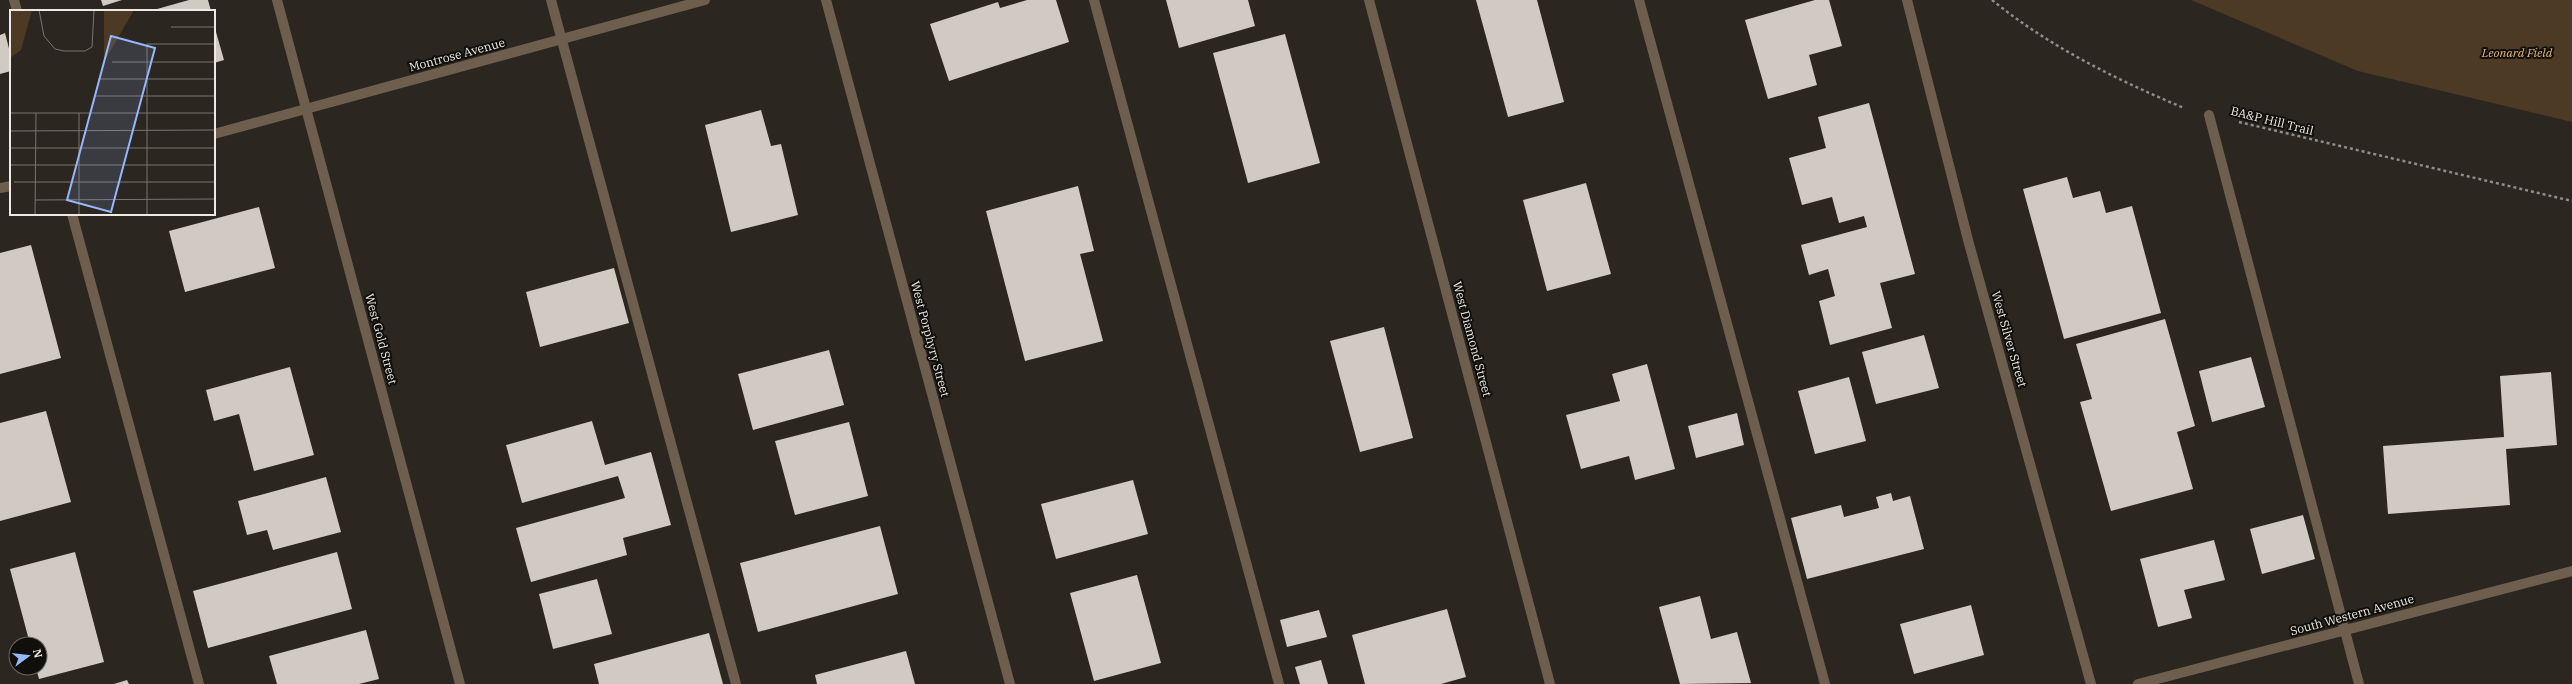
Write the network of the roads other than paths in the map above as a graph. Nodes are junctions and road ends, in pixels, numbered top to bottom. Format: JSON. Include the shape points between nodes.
{"nodes":[{"id":1,"x":14,"y":0,"type":"edge"},
{"id":2,"x":277,"y":0,"type":"edge"},
{"id":3,"x":550,"y":0,"type":"edge"},
{"id":4,"x":706,"y":0,"type":"edge"},
{"id":5,"x":826,"y":0,"type":"edge"},
{"id":6,"x":1094,"y":0,"type":"edge"},
{"id":7,"x":1369,"y":0,"type":"edge"},
{"id":8,"x":1639,"y":0,"type":"edge"},
{"id":9,"x":1907,"y":0,"type":"edge"},
{"id":10,"x":17,"y":10,"type":"edge"},
{"id":11,"x":561,"y":40,"type":"junction"},
{"id":12,"x":306,"y":110,"type":"junction"},
{"id":13,"x":2209,"y":115,"type":"road end"},
{"id":14,"x":215,"y":134,"type":"edge"},
{"id":15,"x":10,"y":186,"type":"edge"},
{"id":16,"x":0,"y":188,"type":"edge"},
{"id":17,"x":72,"y":215,"type":"edge"},
{"id":18,"x":2572,"y":571,"type":"edge"},
{"id":19,"x":2345,"y":630,"type":"junction"},
{"id":20,"x":199,"y":684,"type":"edge"},
{"id":21,"x":460,"y":684,"type":"edge"},
{"id":22,"x":736,"y":684,"type":"edge"},
{"id":23,"x":1010,"y":684,"type":"edge"},
{"id":24,"x":1279,"y":684,"type":"edge"},
{"id":25,"x":1550,"y":684,"type":"edge"},
{"id":26,"x":1825,"y":684,"type":"edge"},
{"id":27,"x":2092,"y":684,"type":"edge"},
{"id":28,"x":2138,"y":684,"type":"edge"},
{"id":29,"x":2359,"y":684,"type":"edge"}],
"edges":[{"from":1,"to":10,"type":"street"},
{"from":2,"to":12,"type":"street","name":"West Gold Street"},
{"from":3,"to":11,"type":"street"},
{"from":4,"to":11,"type":"street","name":"Montrose Avenue"},
{"from":5,"to":23,"type":"street","name":"West Porphyry Street"},
{"from":6,"to":24,"type":"street"},
{"from":7,"to":25,"type":"street","name":"West Diamond Street"},
{"from":8,"to":26,"type":"street"},
{"from":9,"to":27,"type":"street","name":"West Silver Street","via":[[1968,240]]},
{"from":11,"to":12,"type":"street","name":"Montrose Avenue"},
{"from":11,"to":22,"type":"street"},
{"from":12,"to":14,"type":"street","name":"Montrose Avenue"},
{"from":12,"to":21,"type":"street","name":"West Gold Street"},
{"from":13,"to":19,"type":"street"},
{"from":15,"to":16,"type":"street"},
{"from":17,"to":20,"type":"street"},
{"from":18,"to":19,"type":"street","name":"South Western Avenue"},
{"from":19,"to":28,"type":"street","name":"South Western Avenue"},
{"from":19,"to":29,"type":"street"}]}
